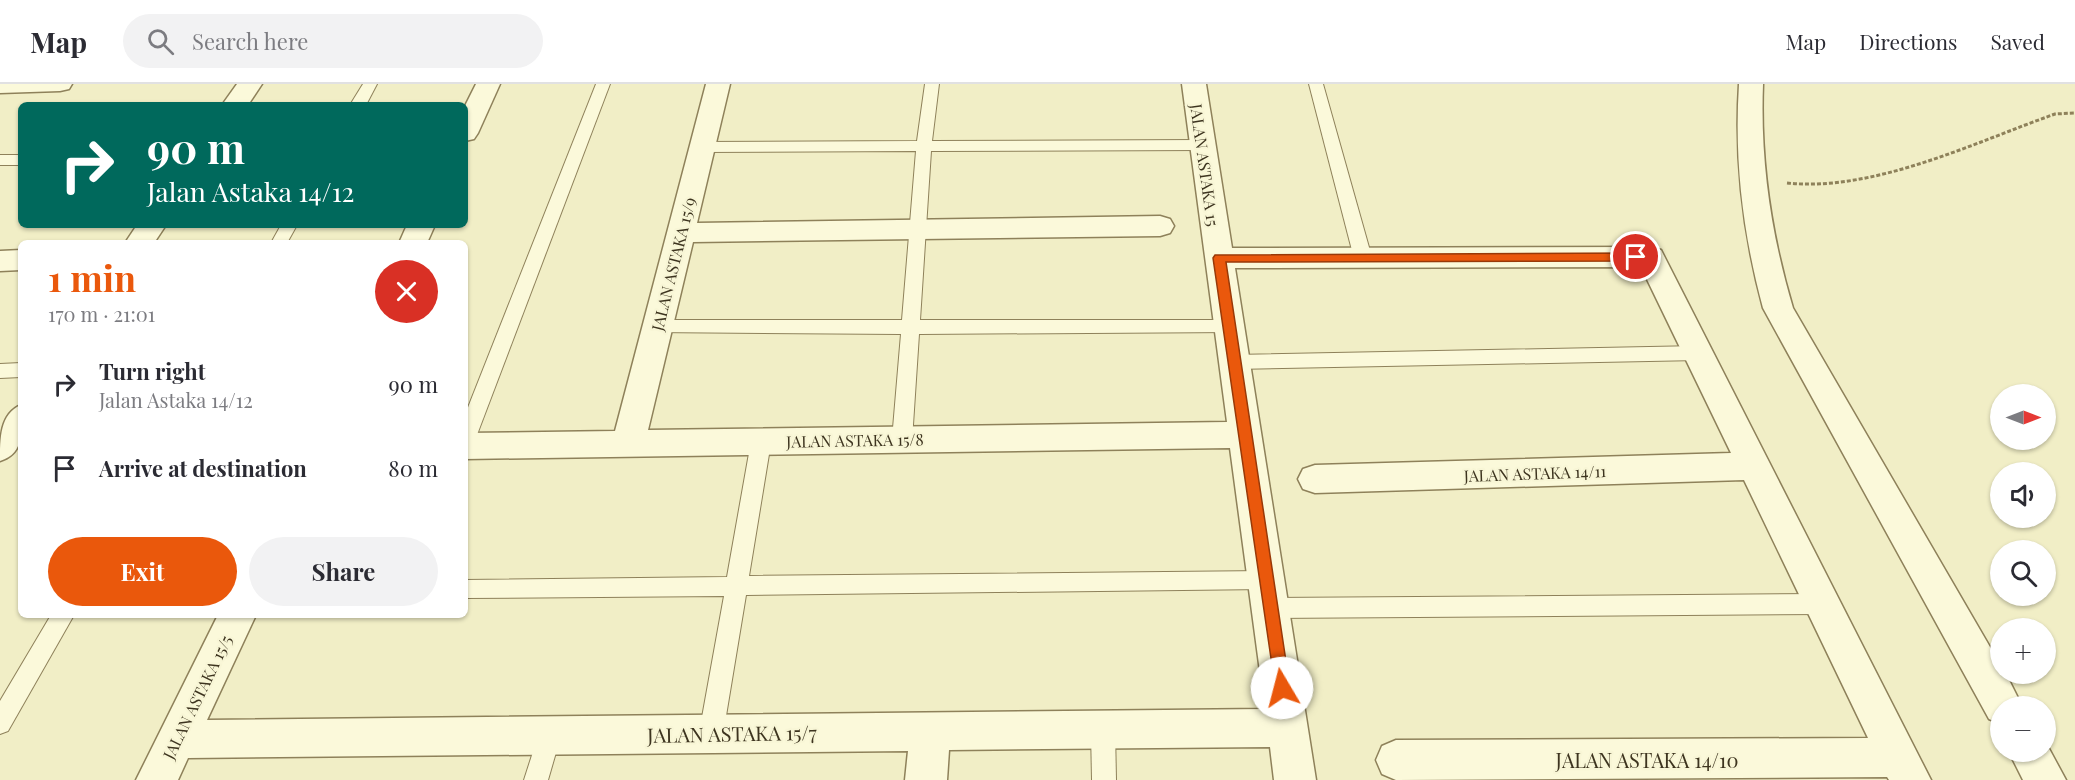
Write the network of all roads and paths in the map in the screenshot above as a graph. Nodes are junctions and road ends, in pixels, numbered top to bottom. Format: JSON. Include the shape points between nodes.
{"nodes":[{"id":1,"x":60,"y":84,"type":"edge"},
{"id":2,"x":250,"y":84,"type":"edge"},
{"id":3,"x":370,"y":84,"type":"edge"},
{"id":4,"x":488,"y":84,"type":"edge"},
{"id":5,"x":603,"y":84,"type":"edge"},
{"id":6,"x":718,"y":84,"type":"edge"},
{"id":7,"x":932,"y":84,"type":"edge"},
{"id":8,"x":1194,"y":84,"type":"edge"},
{"id":9,"x":1316,"y":84,"type":"edge"},
{"id":10,"x":1750,"y":84,"type":"edge"},
{"id":11,"x":0,"y":85,"type":"edge"},
{"id":12,"x":237,"y":102,"type":"edge"},
{"id":13,"x":360,"y":102,"type":"edge"},
{"id":14,"x":2075,"y":113,"type":"edge"},
{"id":15,"x":468,"y":127,"type":"edge"},
{"id":16,"x":1202,"y":145,"type":"junction"},
{"id":17,"x":924,"y":146,"type":"junction"},
{"id":18,"x":702,"y":147,"type":"junction"},
{"id":19,"x":0,"y":160,"type":"edge"},
{"id":20,"x":18,"y":160,"type":"edge"},
{"id":21,"x":1752,"y":179,"type":"junction"},
{"id":22,"x":1160,"y":226,"type":"dead end"},
{"id":23,"x":919,"y":230,"type":"junction"},
{"id":24,"x":680,"y":233,"type":"junction"},
{"id":25,"x":1219,"y":258,"type":"junction"},
{"id":26,"x":1363,"y":258,"type":"junction"},
{"id":27,"x":18,"y":260,"type":"edge"},
{"id":28,"x":0,"y":261,"type":"edge"},
{"id":29,"x":657,"y":327,"type":"junction"},
{"id":30,"x":911,"y":327,"type":"junction"},
{"id":31,"x":1229,"y":327,"type":"junction"},
{"id":32,"x":1699,"y":353,"type":"junction"},
{"id":33,"x":1234,"y":362,"type":"junction"},
{"id":34,"x":18,"y":370,"type":"edge"},
{"id":35,"x":0,"y":371,"type":"edge"},
{"id":36,"x":18,"y":423,"type":"edge"},
{"id":37,"x":468,"y":432,"type":"edge"},
{"id":38,"x":1245,"y":435,"type":"junction"},
{"id":39,"x":902,"y":440,"type":"junction"},
{"id":40,"x":761,"y":442,"type":"junction"},
{"id":41,"x":628,"y":443,"type":"junction"},
{"id":42,"x":468,"y":446,"type":"edge"},
{"id":43,"x":0,"y":450,"type":"edge"},
{"id":44,"x":18,"y":452,"type":"edge"},
{"id":45,"x":1755,"y":466,"type":"junction"},
{"id":46,"x":1315,"y":479,"type":"dead end"},
{"id":47,"x":736,"y":586,"type":"junction"},
{"id":48,"x":468,"y":589,"type":"edge"},
{"id":49,"x":1268,"y":594,"type":"junction"},
{"id":50,"x":1824,"y":604,"type":"junction"},
{"id":51,"x":61,"y":618,"type":"edge"},
{"id":52,"x":236,"y":618,"type":"edge"},
{"id":53,"x":1997,"y":696,"type":"edge"},
{"id":54,"x":0,"y":723,"type":"edge"},
{"id":55,"x":1287,"y":728,"type":"junction"},
{"id":56,"x":1102,"y":730,"type":"junction"},
{"id":57,"x":930,"y":731,"type":"junction"},
{"id":58,"x":711,"y":734,"type":"junction"},
{"id":59,"x":549,"y":735,"type":"junction"},
{"id":60,"x":177,"y":739,"type":"junction"},
{"id":61,"x":1396,"y":760,"type":"dead end"},
{"id":62,"x":2035,"y":762,"type":"edge"},
{"id":63,"x":1905,"y":768,"type":"edge"},
{"id":64,"x":157,"y":780,"type":"edge"},
{"id":65,"x":536,"y":780,"type":"edge"},
{"id":66,"x":926,"y":780,"type":"edge"},
{"id":67,"x":1104,"y":780,"type":"edge"},
{"id":68,"x":1295,"y":780,"type":"edge"},
{"id":69,"x":2045,"y":780,"type":"edge"}],
"edges":[{"from":1,"to":11,"type":"street"},
{"from":2,"to":12,"type":"street"},
{"from":3,"to":13,"type":"lane"},
{"from":4,"to":15,"type":"street"},
{"from":5,"to":37,"type":"lane"},
{"from":6,"to":18,"type":"street","name":"JALAN ASTAKA 15/9"},
{"from":7,"to":17,"type":"lane"},
{"from":8,"to":16,"type":"street","name":"JALAN ASTAKA 15"},
{"from":9,"to":26,"type":"lane"},
{"from":10,"to":21,"type":"street"},
{"from":14,"to":21,"type":"path","via":[[2055,114],[1878,177],[1807,185]]},
{"from":16,"to":17,"type":"lane"},
{"from":16,"to":25,"type":"street","name":"JALAN ASTAKA 15"},
{"from":17,"to":18,"type":"lane"},
{"from":17,"to":23,"type":"lane"},
{"from":18,"to":24,"type":"street","name":"JALAN ASTAKA 15/9"},
{"from":19,"to":20,"type":"lane"},
{"from":21,"to":53,"type":"street","via":[[1761,254],[1778,308]]},
{"from":22,"to":23,"type":"street"},
{"from":23,"to":24,"type":"street"},
{"from":23,"to":30,"type":"lane"},
{"from":24,"to":29,"type":"street","name":"JALAN ASTAKA 15/9"},
{"from":25,"to":26,"type":"street"},
{"from":25,"to":31,"type":"street","name":"JALAN ASTAKA 15"},
{"from":26,"to":32,"type":"street","via":[[1651,257]]},
{"from":27,"to":28,"type":"street"},
{"from":29,"to":30,"type":"lane"},
{"from":29,"to":41,"type":"street","name":"JALAN ASTAKA 15/9"},
{"from":30,"to":31,"type":"lane"},
{"from":30,"to":39,"type":"lane"},
{"from":31,"to":33,"type":"street","name":"JALAN ASTAKA 15"},
{"from":32,"to":33,"type":"lane"},
{"from":32,"to":45,"type":"street"},
{"from":33,"to":38,"type":"street","name":"JALAN ASTAKA 15"},
{"from":34,"to":35,"type":"lane"},
{"from":36,"to":43,"type":"street"},
{"from":38,"to":39,"type":"street","name":"JALAN ASTAKA 15/8"},
{"from":38,"to":49,"type":"street","name":"JALAN ASTAKA 15"},
{"from":39,"to":40,"type":"street","name":"JALAN ASTAKA 15/8"},
{"from":40,"to":41,"type":"street","name":"JALAN ASTAKA 15/8"},
{"from":40,"to":47,"type":"lane"},
{"from":41,"to":42,"type":"street","name":"JALAN ASTAKA 15/8"},
{"from":43,"to":44,"type":"street"},
{"from":45,"to":46,"type":"street","name":"JALAN ASTAKA 14/11"},
{"from":45,"to":50,"type":"street"},
{"from":47,"to":48,"type":"lane"},
{"from":47,"to":49,"type":"lane"},
{"from":47,"to":58,"type":"lane"},
{"from":49,"to":50,"type":"lane"},
{"from":49,"to":55,"type":"street","name":"JALAN ASTAKA 15"},
{"from":50,"to":63,"type":"street"},
{"from":51,"to":54,"type":"lane"},
{"from":52,"to":60,"type":"street","name":"JALAN ASTAKA 15/5"},
{"from":55,"to":56,"type":"street","name":"JALAN ASTAKA 15/7"},
{"from":55,"to":68,"type":"street","name":"JALAN ASTAKA 15"},
{"from":56,"to":57,"type":"street","name":"JALAN ASTAKA 15/7"},
{"from":56,"to":67,"type":"lane"},
{"from":57,"to":58,"type":"street","name":"JALAN ASTAKA 15/7"},
{"from":57,"to":66,"type":"street"},
{"from":58,"to":59,"type":"street","name":"JALAN ASTAKA 15/7"},
{"from":59,"to":60,"type":"street","name":"JALAN ASTAKA 15/7"},
{"from":59,"to":65,"type":"lane"},
{"from":60,"to":64,"type":"street","name":"JALAN ASTAKA 15/5"},
{"from":61,"to":63,"type":"street","name":"JALAN ASTAKA 14/10"},
{"from":62,"to":69,"type":"street"}]}
